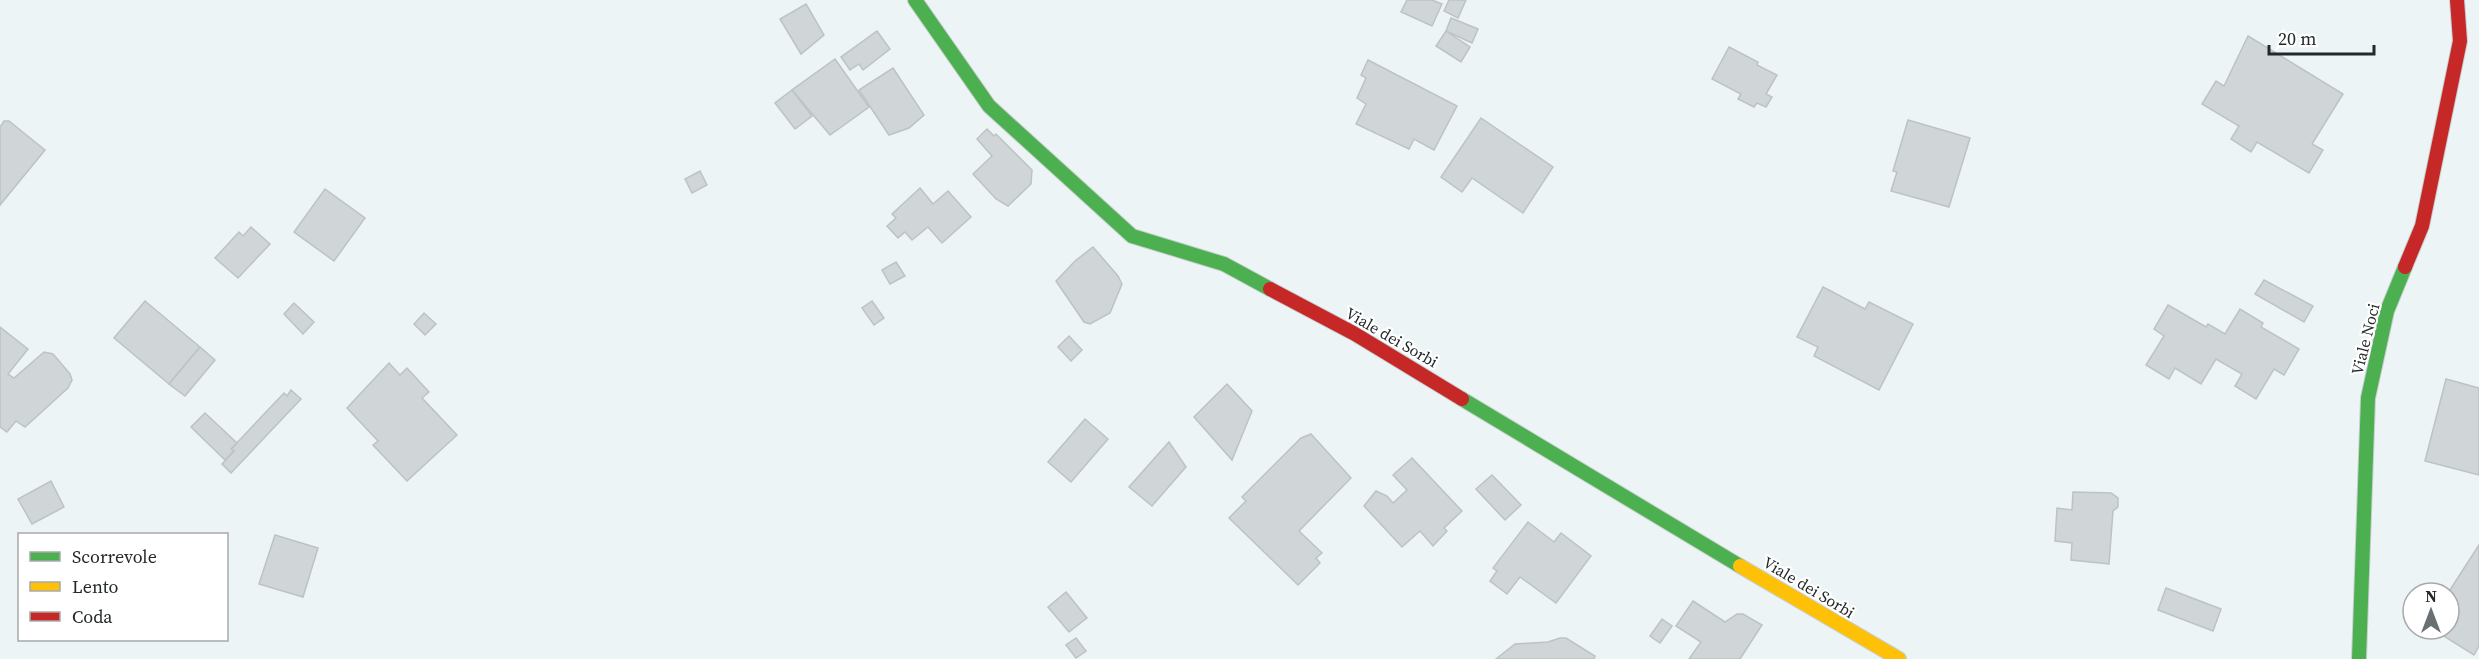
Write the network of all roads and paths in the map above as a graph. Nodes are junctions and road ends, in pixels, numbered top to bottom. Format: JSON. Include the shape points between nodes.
{"nodes":[{"id":1,"x":915,"y":0,"type":"edge"},
{"id":2,"x":2457,"y":0,"type":"edge"},
{"id":3,"x":1899,"y":659,"type":"edge"},
{"id":4,"x":2359,"y":659,"type":"edge"}],
"edges":[{"from":1,"to":3,"type":"street","name":"Viale dei Sorbi","via":[[989,106],[1132,236],[1224,264],[1355,333]]},
{"from":2,"to":4,"type":"street","name":"Viale Noci","via":[[2460,41],[2422,226],[2387,311],[2368,398]]}]}
